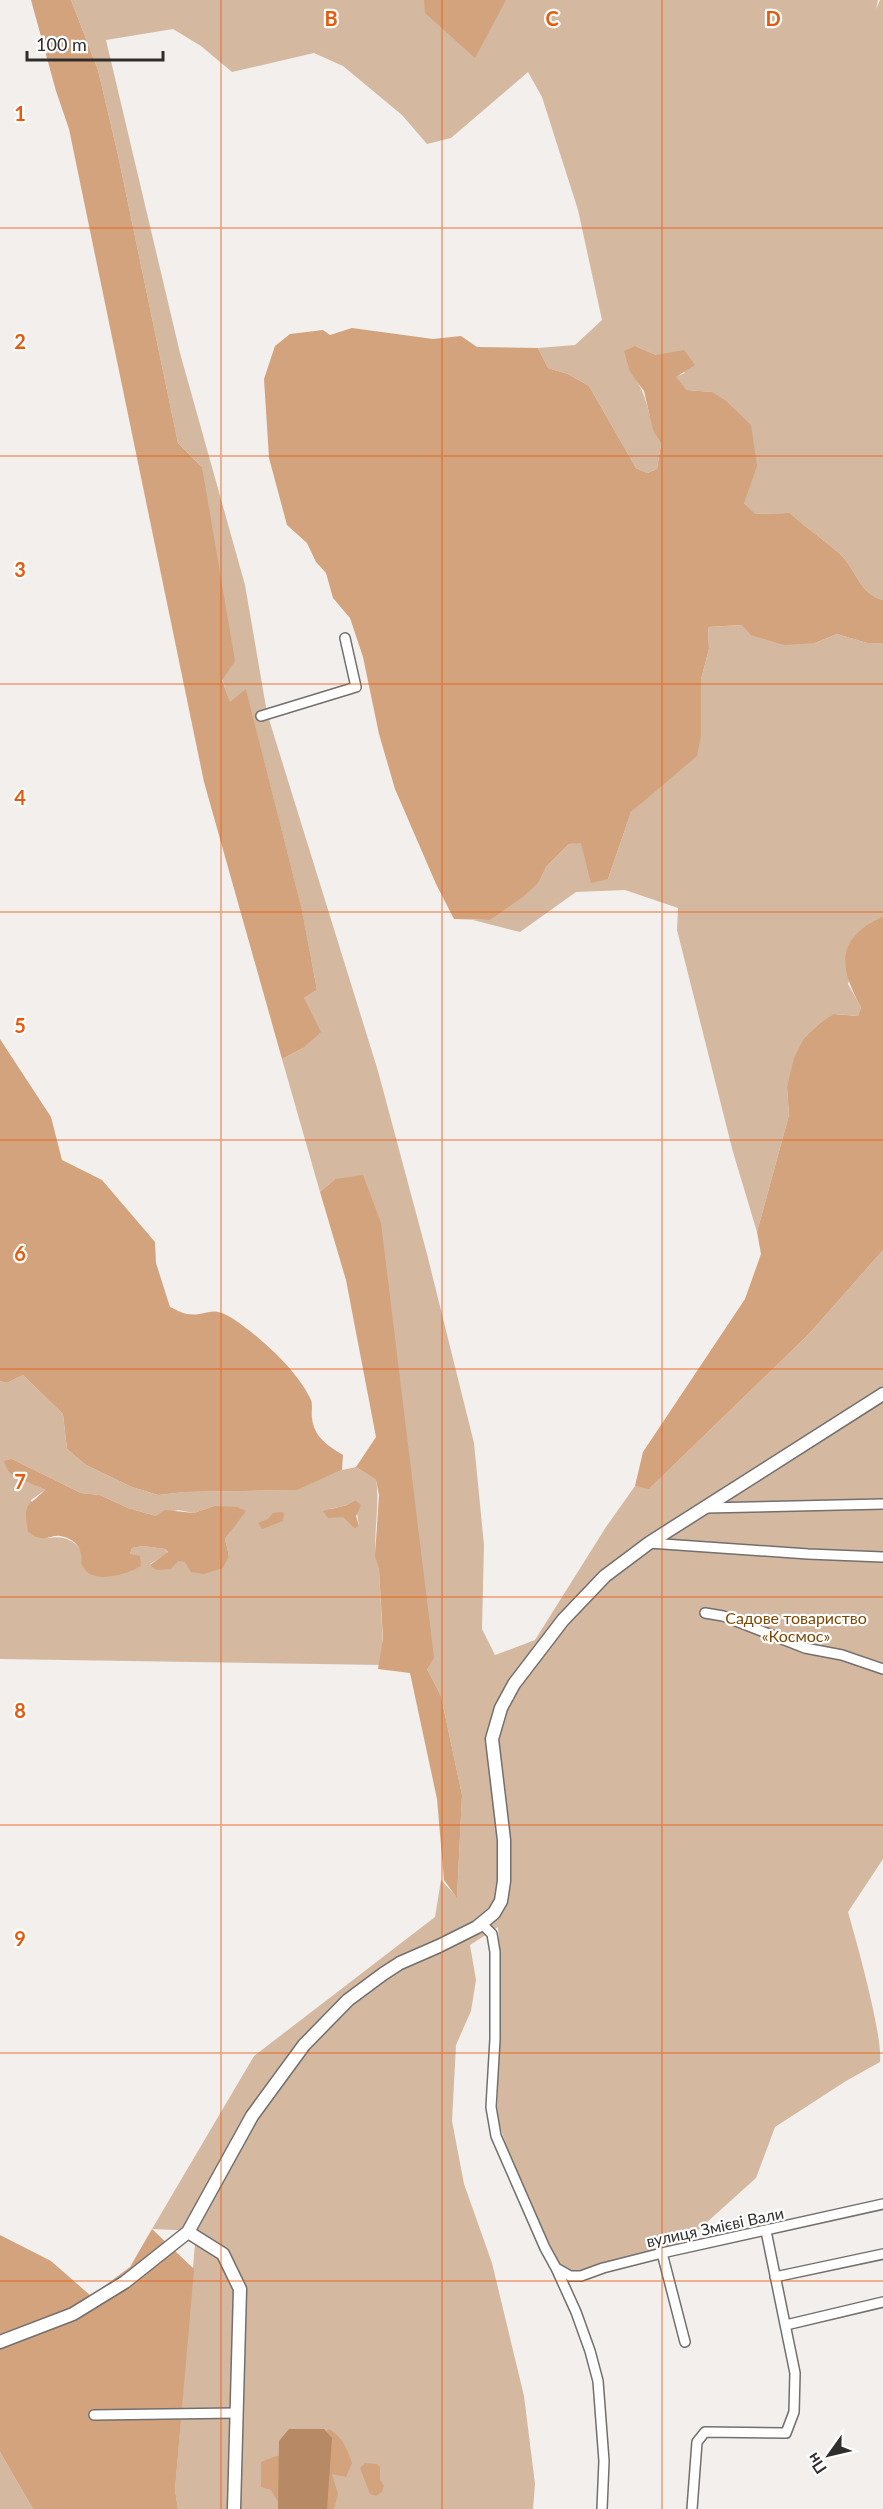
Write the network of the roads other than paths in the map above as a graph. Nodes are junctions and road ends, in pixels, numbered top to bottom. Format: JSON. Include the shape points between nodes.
{"nodes":[{"id":1,"x":345,"y":638,"type":"dead end"},
{"id":2,"x":261,"y":716,"type":"dead end"},
{"id":3,"x":883,"y":1394,"type":"edge"},
{"id":4,"x":883,"y":1504,"type":"edge"},
{"id":5,"x":703,"y":1508,"type":"junction"},
{"id":6,"x":649,"y":1543,"type":"junction"},
{"id":7,"x":883,"y":1557,"type":"edge"},
{"id":8,"x":705,"y":1612,"type":"dead end"},
{"id":9,"x":883,"y":1669,"type":"edge"},
{"id":10,"x":482,"y":1924,"type":"junction"},
{"id":11,"x":883,"y":2204,"type":"edge"},
{"id":12,"x":766,"y":2231,"type":"junction"},
{"id":13,"x":188,"y":2232,"type":"junction"},
{"id":14,"x":662,"y":2253,"type":"junction"},
{"id":15,"x":883,"y":2254,"type":"edge"},
{"id":16,"x":556,"y":2268,"type":"junction"},
{"id":17,"x":775,"y":2277,"type":"junction"},
{"id":18,"x":883,"y":2302,"type":"edge"},
{"id":19,"x":786,"y":2325,"type":"junction"},
{"id":20,"x":0,"y":2342,"type":"edge"},
{"id":21,"x":685,"y":2342,"type":"dead end"},
{"id":22,"x":236,"y":2413,"type":"junction"},
{"id":23,"x":94,"y":2415,"type":"dead end"},
{"id":24,"x":234,"y":2509,"type":"edge"},
{"id":25,"x":602,"y":2509,"type":"edge"},
{"id":26,"x":693,"y":2509,"type":"edge"}],
"edges":[{"from":1,"to":2,"type":"street","via":[[356,687]]},
{"from":3,"to":5,"type":"street"},
{"from":4,"to":5,"type":"street"},
{"from":5,"to":6,"type":"street"},
{"from":6,"to":7,"type":"street"},
{"from":6,"to":10,"type":"street","via":[[583,1597],[514,1684],[501,1708],[492,1739],[504,1839],[504,1881],[501,1901]]},
{"from":8,"to":9,"type":"street","via":[[805,1648]]},
{"from":10,"to":13,"type":"street","via":[[383,1974],[348,2000],[304,2045],[252,2116]]},
{"from":10,"to":16,"type":"street","via":[[492,1934],[495,1952],[491,2107],[496,2136]]},
{"from":11,"to":12,"type":"street","name":"вулиця Змієві Вали"},
{"from":12,"to":14,"type":"street","name":"вулиця Змієві Вали"},
{"from":12,"to":17,"type":"street"},
{"from":13,"to":20,"type":"street","via":[[126,2282],[73,2314]]},
{"from":13,"to":22,"type":"street","via":[[223,2254],[240,2289]]},
{"from":14,"to":16,"type":"street","name":"вулиця Змієві Вали","via":[[581,2276],[570,2276]]},
{"from":14,"to":21,"type":"street"},
{"from":15,"to":17,"type":"street"},
{"from":16,"to":25,"type":"street","via":[[576,2312],[598,2381],[604,2461]]},
{"from":17,"to":19,"type":"street"},
{"from":18,"to":19,"type":"street"},
{"from":19,"to":26,"type":"street","via":[[795,2373],[794,2412],[786,2433],[705,2432],[696,2442]]},
{"from":22,"to":23,"type":"street"},
{"from":22,"to":24,"type":"street"}]}
